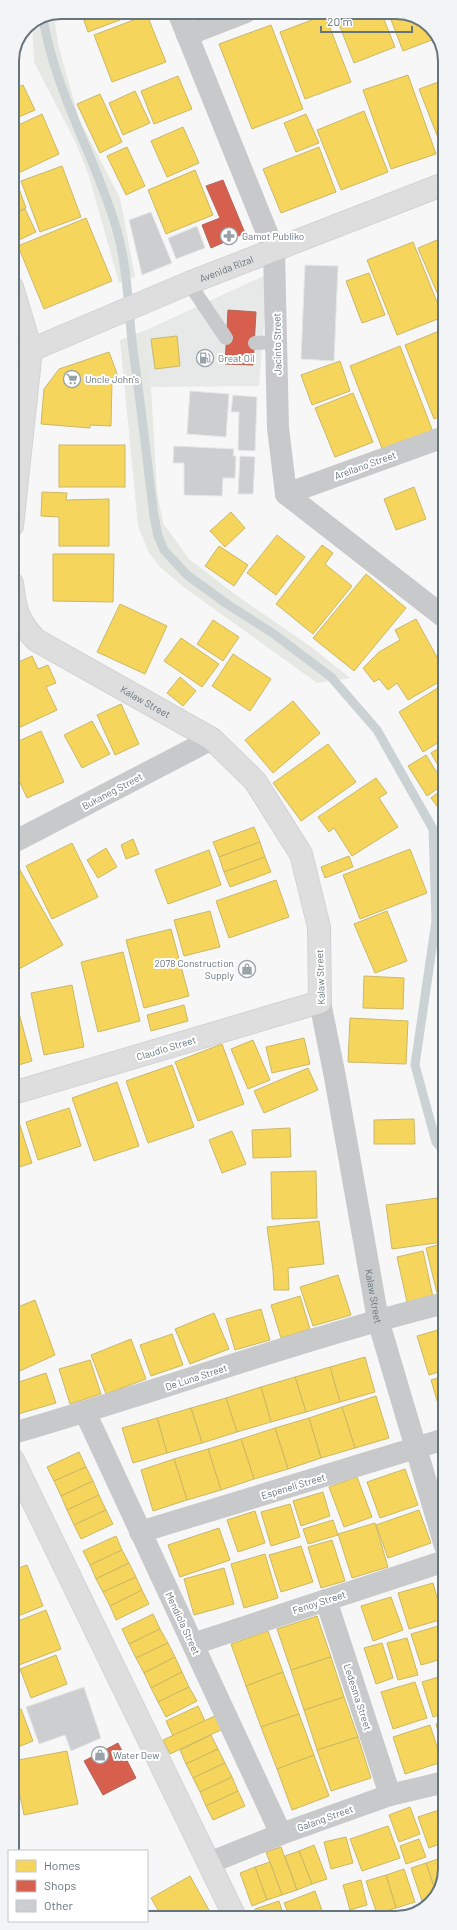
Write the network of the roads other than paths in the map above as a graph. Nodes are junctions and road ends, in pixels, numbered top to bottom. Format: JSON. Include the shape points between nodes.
{"nodes":[{"id":1,"x":181,"y":19,"type":"edge"},
{"id":2,"x":228,"y":19,"type":"edge"},
{"id":3,"x":187,"y":35,"type":"junction"},
{"id":4,"x":438,"y":186,"type":"edge"},
{"id":5,"x":274,"y":250,"type":"junction"},
{"id":6,"x":189,"y":283,"type":"junction"},
{"id":7,"x":19,"y":310,"type":"edge"},
{"id":8,"x":226,"y":338,"type":"dead end"},
{"id":9,"x":277,"y":342,"type":"junction"},
{"id":10,"x":254,"y":343,"type":"dead end"},
{"id":11,"x":31,"y":350,"type":"junction"},
{"id":12,"x":19,"y":356,"type":"edge"},
{"id":13,"x":438,"y":439,"type":"edge"},
{"id":14,"x":19,"y":461,"type":"edge"},
{"id":15,"x":286,"y":494,"type":"junction"},
{"id":16,"x":438,"y":612,"type":"edge"},
{"id":17,"x":19,"y":629,"type":"edge"},
{"id":18,"x":212,"y":739,"type":"junction"},
{"id":19,"x":19,"y":839,"type":"edge"},
{"id":20,"x":320,"y":1002,"type":"junction"},
{"id":21,"x":19,"y":1092,"type":"edge"},
{"id":22,"x":438,"y":1305,"type":"edge"},
{"id":23,"x":378,"y":1320,"type":"junction"},
{"id":24,"x":85,"y":1412,"type":"junction"},
{"id":25,"x":19,"y":1431,"type":"edge"},
{"id":26,"x":438,"y":1442,"type":"edge"},
{"id":27,"x":417,"y":1449,"type":"junction"},
{"id":28,"x":19,"y":1472,"type":"edge"},
{"id":29,"x":438,"y":1522,"type":"edge"},
{"id":30,"x":140,"y":1532,"type":"junction"},
{"id":31,"x":438,"y":1563,"type":"edge"},
{"id":32,"x":326,"y":1600,"type":"junction"},
{"id":33,"x":193,"y":1644,"type":"junction"},
{"id":34,"x":438,"y":1784,"type":"edge"},
{"id":35,"x":390,"y":1795,"type":"junction"},
{"id":36,"x":281,"y":1834,"type":"junction"},
{"id":37,"x":209,"y":1863,"type":"junction"},
{"id":38,"x":232,"y":1911,"type":"edge"}],
"edges":[{"from":1,"to":3,"type":"street","name":"Jacinto Street"},
{"from":2,"to":3,"type":"street"},
{"from":3,"to":5,"type":"street","name":"Jacinto Street"},
{"from":4,"to":5,"type":"main road","name":"Avenida Rizal"},
{"from":5,"to":6,"type":"main road","name":"Avenida Rizal"},
{"from":5,"to":9,"type":"street","name":"Jacinto Street"},
{"from":6,"to":8,"type":"lane"},
{"from":6,"to":11,"type":"main road","name":"Avenida Rizal"},
{"from":7,"to":11,"type":"main road"},
{"from":9,"to":10,"type":"lane"},
{"from":9,"to":15,"type":"street","name":"Jacinto Street","via":[[278,428]]},
{"from":11,"to":12,"type":"main road","name":"Avenida Rizal"},
{"from":11,"to":14,"type":"main road"},
{"from":13,"to":15,"type":"street","name":"Arellano Street"},
{"from":15,"to":16,"type":"street"},
{"from":17,"to":18,"type":"main road","name":"Kalaw Street"},
{"from":18,"to":19,"type":"street","name":"Bukaneg Street"},
{"from":18,"to":20,"type":"main road","name":"Kalaw Street","via":[[255,781],[301,854],[319,927]]},
{"from":20,"to":21,"type":"main road","name":"Claudio Street"},
{"from":20,"to":23,"type":"street","name":"Kalaw Street"},
{"from":22,"to":23,"type":"street","name":"De Luna Street"},
{"from":23,"to":24,"type":"street","name":"De Luna Street"},
{"from":23,"to":27,"type":"street","name":"Kalaw Street"},
{"from":24,"to":25,"type":"street","name":"De Luna Street"},
{"from":24,"to":30,"type":"street","name":"Mendiola Street"},
{"from":26,"to":27,"type":"street","name":"Espeneli Street"},
{"from":27,"to":29,"type":"street","name":"Kalaw Street"},
{"from":27,"to":30,"type":"street","name":"Espeneli Street"},
{"from":28,"to":37,"type":"main road"},
{"from":30,"to":33,"type":"street","name":"Mendiola Street"},
{"from":31,"to":32,"type":"street","name":"Fenoy Street"},
{"from":32,"to":33,"type":"street","name":"Fenoy Street"},
{"from":32,"to":35,"type":"street","name":"Ledesma Street"},
{"from":33,"to":36,"type":"street","name":"Mendiola Street"},
{"from":34,"to":35,"type":"street","name":"Galang Street"},
{"from":35,"to":36,"type":"street","name":"Galang Street"},
{"from":36,"to":37,"type":"street","name":"Galang Street"},
{"from":37,"to":38,"type":"main road"}]}
